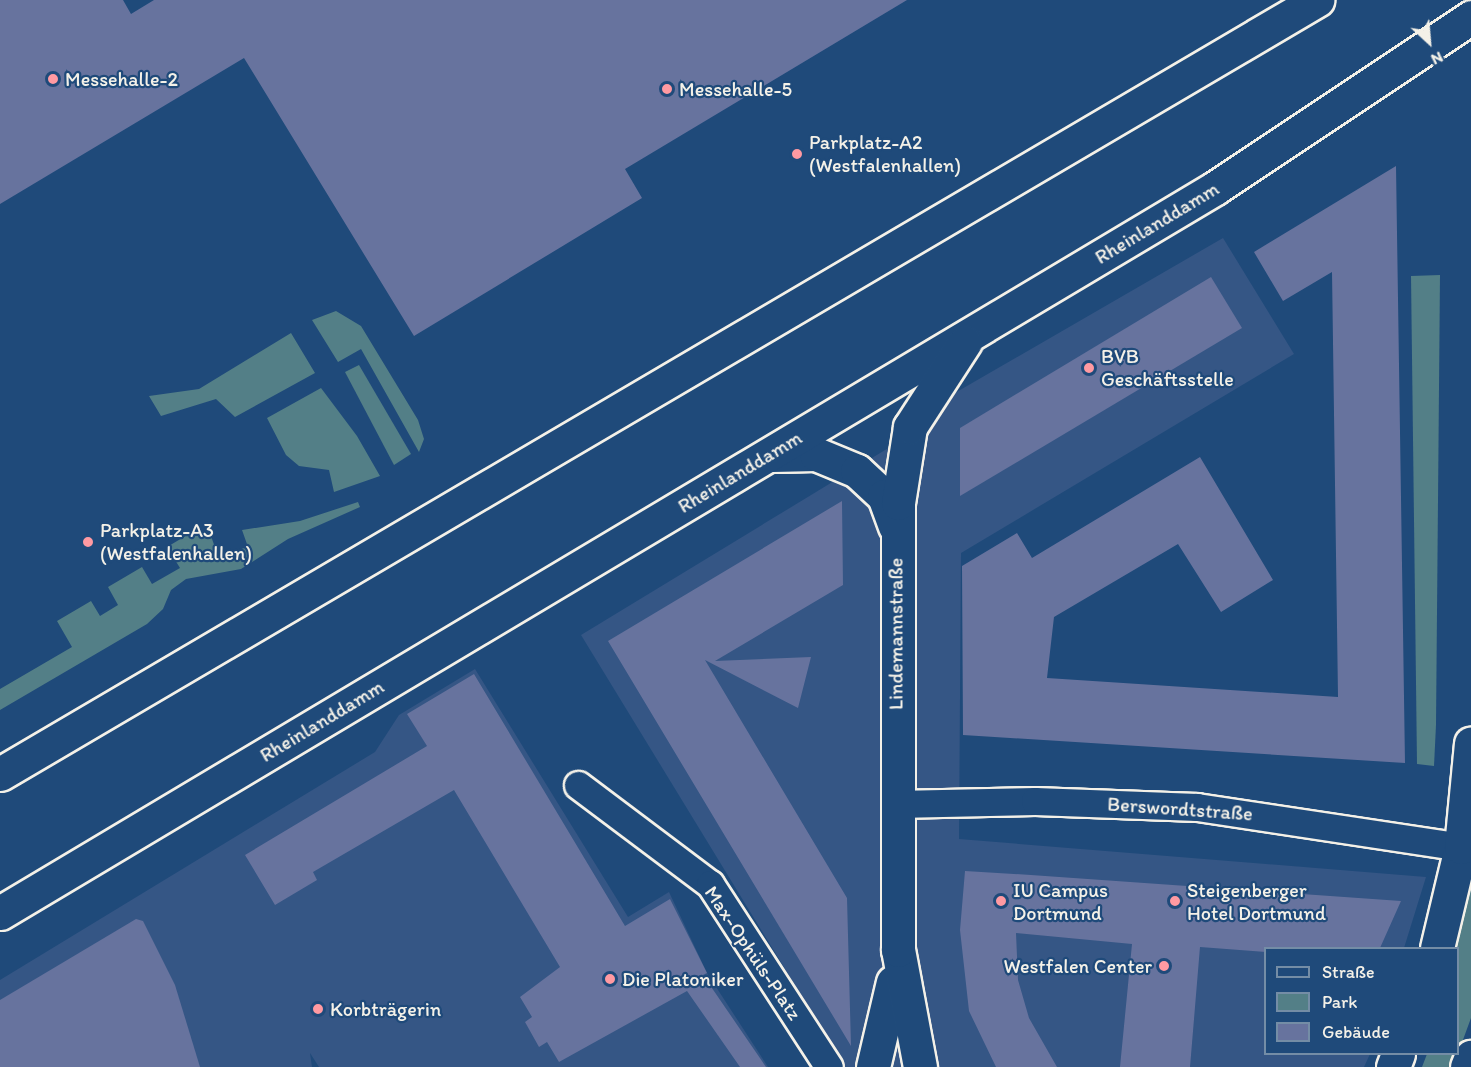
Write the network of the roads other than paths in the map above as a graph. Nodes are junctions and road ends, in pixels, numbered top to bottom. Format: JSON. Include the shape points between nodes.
{"nodes":[{"id":1,"x":1265,"y":0,"type":"edge"},
{"id":2,"x":1317,"y":0,"type":"edge"},
{"id":3,"x":1471,"y":17,"type":"edge"},
{"id":4,"x":1212,"y":58,"type":"junction"},
{"id":5,"x":968,"y":335,"type":"junction"},
{"id":6,"x":762,"y":459,"type":"junction"},
{"id":7,"x":896,"y":530,"type":"junction"},
{"id":8,"x":1471,"y":743,"type":"edge"},
{"id":9,"x":0,"y":774,"type":"edge"},
{"id":10,"x":578,"y":785,"type":"dead end"},
{"id":11,"x":896,"y":804,"type":"junction"},
{"id":12,"x":1461,"y":847,"type":"junction"},
{"id":13,"x":0,"y":913,"type":"edge"},
{"id":14,"x":1437,"y":947,"type":"edge"},
{"id":15,"x":898,"y":950,"type":"junction"},
{"id":16,"x":1471,"y":1057,"type":"edge"},
{"id":17,"x":829,"y":1067,"type":"edge"},
{"id":18,"x":873,"y":1067,"type":"edge"},
{"id":19,"x":885,"y":1067,"type":"edge"},
{"id":20,"x":909,"y":1067,"type":"edge"},
{"id":21,"x":920,"y":1067,"type":"edge"},
{"id":22,"x":1467,"y":1067,"type":"edge"}],
"edges":[{"from":1,"to":4,"type":"main road","via":[[1253,21]]},
{"from":2,"to":4,"type":"main road"},
{"from":3,"to":5,"type":"main road","name":"Rheinlanddamm","via":[[1215,188]]},
{"from":4,"to":9,"type":"main road"},
{"from":5,"to":6,"type":"main road","name":"Rheinlanddamm"},
{"from":5,"to":7,"type":"main road","name":"Lindemannstraße","via":[[910,427]]},
{"from":6,"to":7,"type":"main road","via":[[782,451],[816,454],[857,471],[884,496]]},
{"from":6,"to":13,"type":"main road","name":"Rheinlanddamm"},
{"from":7,"to":11,"type":"main road","name":"Lindemannstraße"},
{"from":8,"to":12,"type":"main road"},
{"from":10,"to":17,"type":"street","name":"Max-Ophüls-Platz","via":[[710,884]]},
{"from":11,"to":12,"type":"street","name":"Berswordtstraße","via":[[1035,801],[1197,807]]},
{"from":11,"to":15,"type":"main road","name":"Lindemannstraße"},
{"from":12,"to":14,"type":"main road"},
{"from":15,"to":18,"type":"main road","name":"Lindemannstraße"},
{"from":15,"to":21,"type":"main road","name":"Lindemannstraße"},
{"from":16,"to":22,"type":"main road"},
{"from":19,"to":20,"type":"main road"}]}
